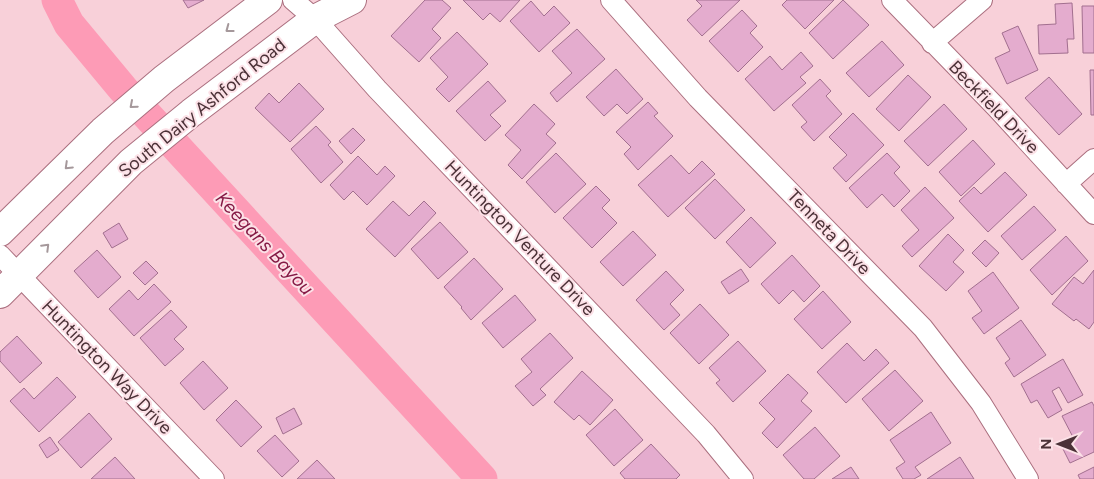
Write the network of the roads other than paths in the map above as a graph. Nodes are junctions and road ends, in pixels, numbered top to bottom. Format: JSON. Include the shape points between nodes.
{"nodes":[{"id":1,"x":268,"y":0,"type":"edge"},
{"id":2,"x":293,"y":0,"type":"edge"},
{"id":3,"x":352,"y":0,"type":"edge"},
{"id":4,"x":611,"y":0,"type":"edge"},
{"id":5,"x":892,"y":0,"type":"edge"},
{"id":6,"x":982,"y":0,"type":"edge"},
{"id":7,"x":315,"y":19,"type":"junction"},
{"id":8,"x":932,"y":43,"type":"junction"},
{"id":9,"x":1094,"y":159,"type":"edge"},
{"id":10,"x":1066,"y":184,"type":"junction"},
{"id":11,"x":1094,"y":214,"type":"edge"},
{"id":12,"x":0,"y":232,"type":"edge"},
{"id":13,"x":0,"y":255,"type":"edge"},
{"id":14,"x":19,"y":274,"type":"junction"},
{"id":15,"x":0,"y":294,"type":"edge"},
{"id":16,"x":214,"y":479,"type":"edge"},
{"id":17,"x":744,"y":479,"type":"edge"},
{"id":18,"x":1028,"y":479,"type":"edge"}],
"edges":[{"from":1,"to":12,"type":"main road","one_way":true,"via":[[164,79],[103,131]]},
{"from":2,"to":7,"type":"street","name":"Huntington Venture Drive"},
{"from":3,"to":7,"type":"main road","name":"South Dairy Ashford Road"},
{"from":4,"to":18,"type":"street","name":"Tenneta Drive","via":[[698,98],[923,328],[981,403]]},
{"from":5,"to":8,"type":"street","name":"Beckfield Drive"},
{"from":6,"to":8,"type":"street"},
{"from":14,"to":7,"type":"main road","name":"South Dairy Ashford Road","one_way":true,"via":[[131,162]]},
{"from":7,"to":17,"type":"street","name":"Huntington Venture Drive","via":[[377,89],[706,434]]},
{"from":8,"to":10,"type":"street","name":"Beckfield Drive"},
{"from":9,"to":10,"type":"street"},
{"from":10,"to":11,"type":"street","name":"Beckfield Drive"},
{"from":13,"to":14,"type":"street","name":"Huntington Way Drive"},
{"from":14,"to":15,"type":"main road","name":"South Dairy Ashford Road"},
{"from":14,"to":16,"type":"street","name":"Huntington Way Drive"}]}
